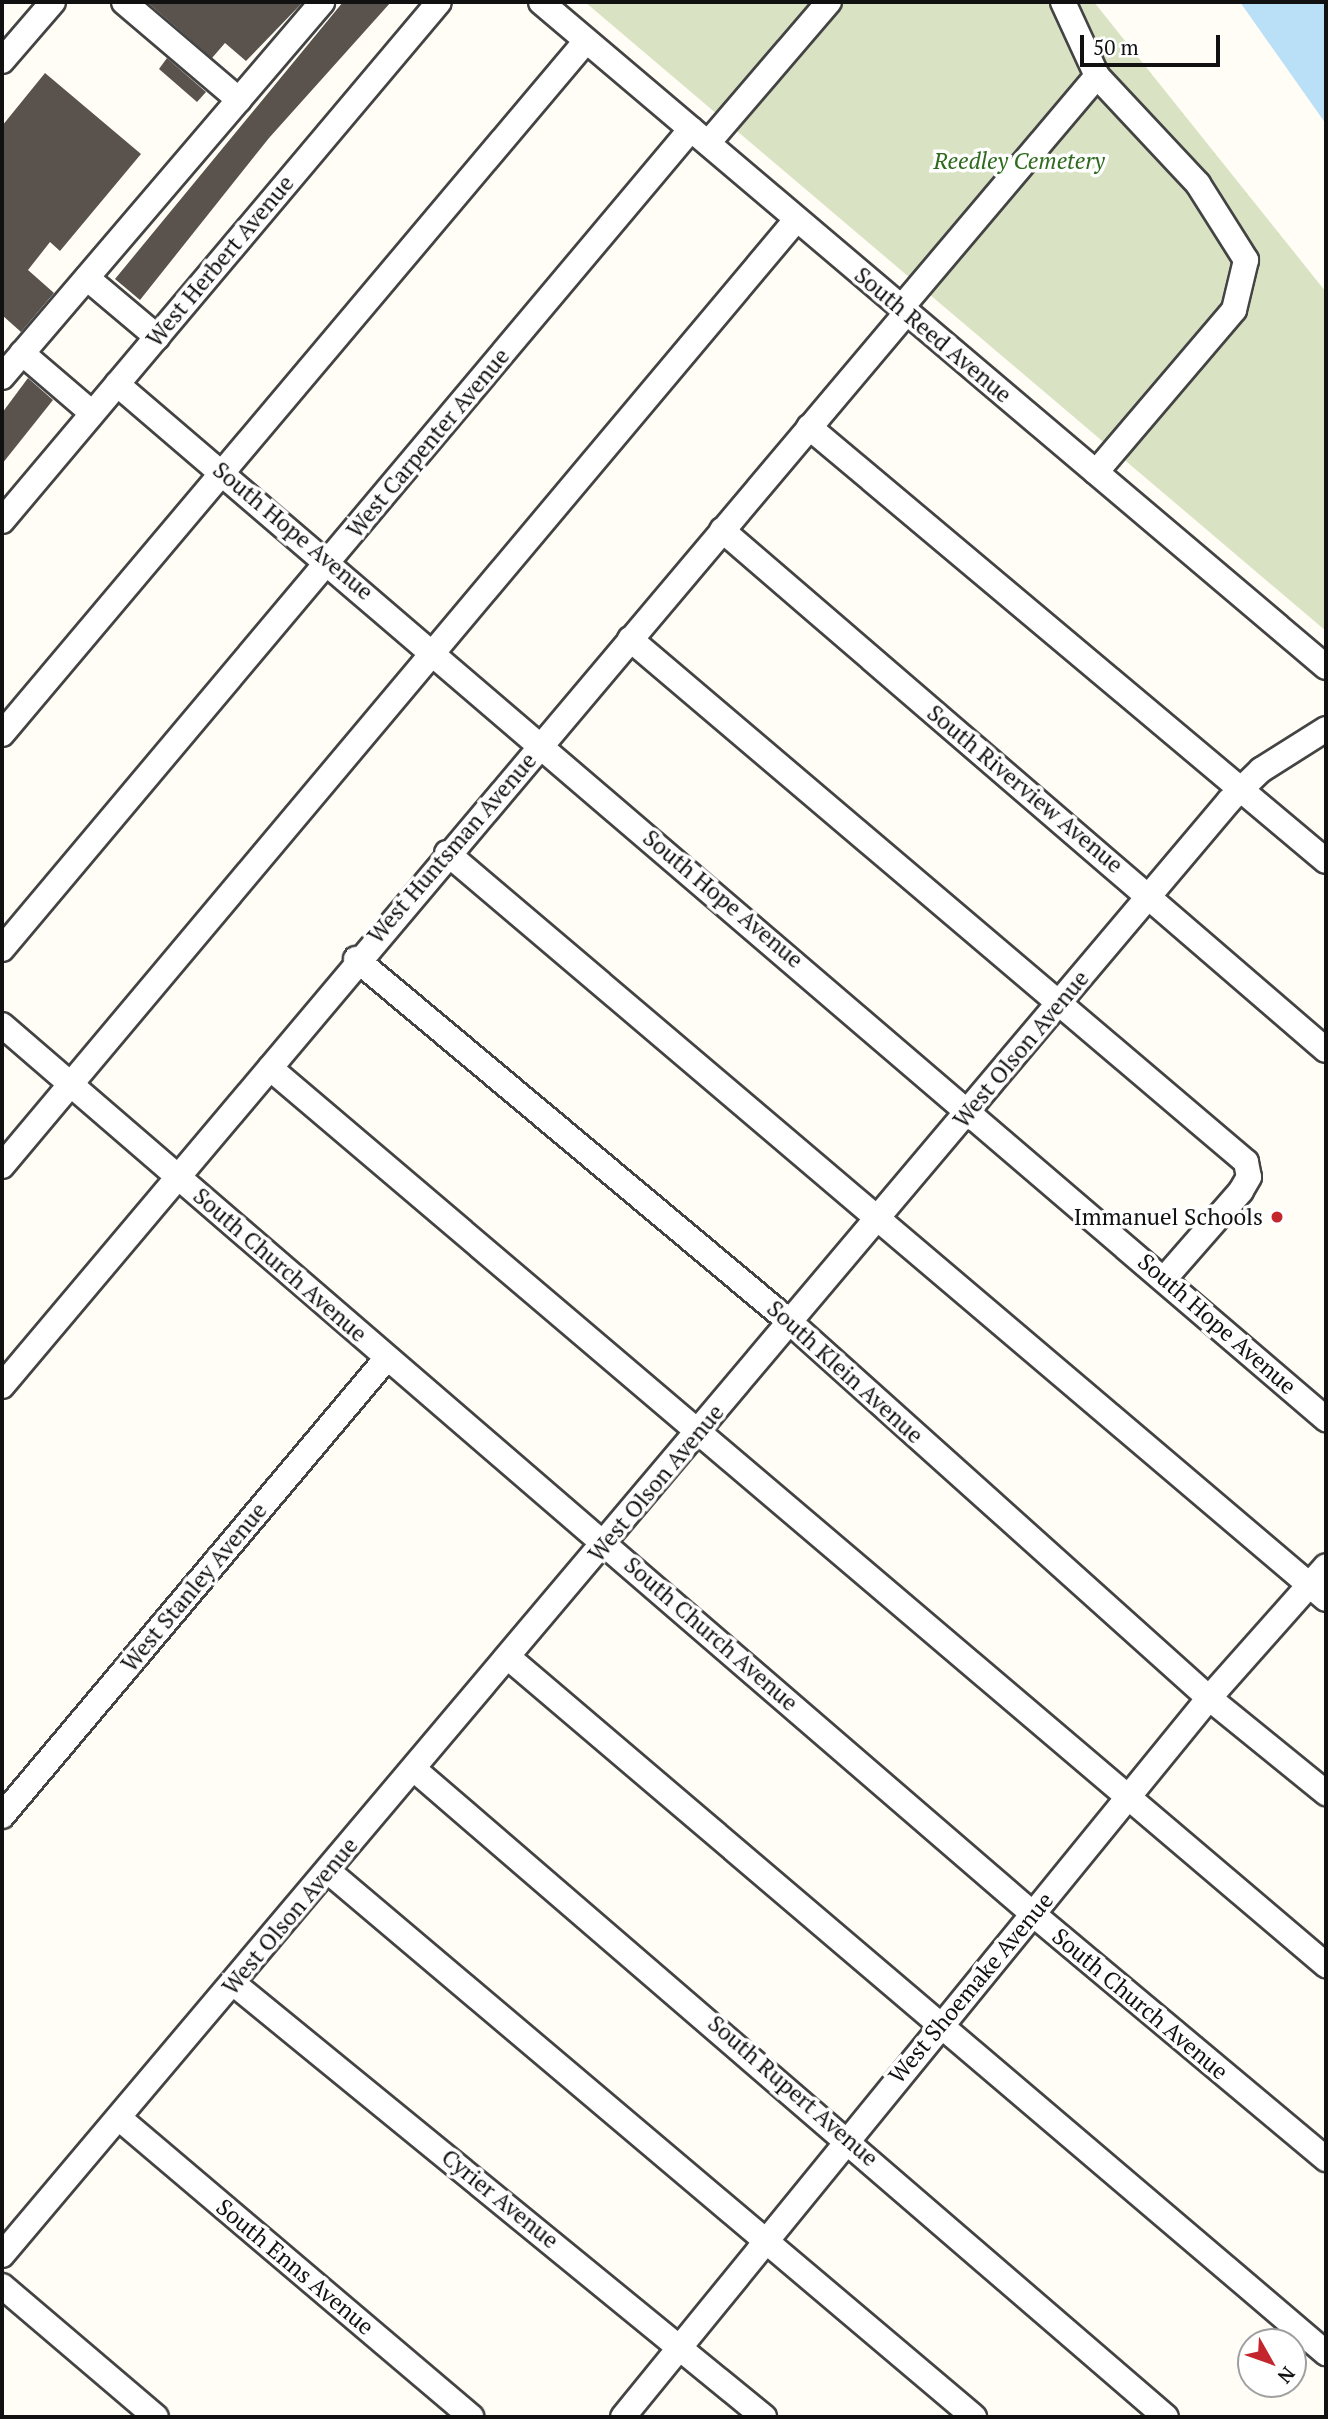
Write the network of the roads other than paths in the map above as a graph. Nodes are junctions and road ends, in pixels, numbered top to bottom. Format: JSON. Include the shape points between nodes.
{"nodes":[{"id":1,"x":53,"y":2,"type":"edge"},
{"id":2,"x":124,"y":2,"type":"edge"},
{"id":3,"x":322,"y":2,"type":"edge"},
{"id":4,"x":439,"y":2,"type":"edge"},
{"id":5,"x":541,"y":2,"type":"edge"},
{"id":6,"x":829,"y":2,"type":"edge"},
{"id":7,"x":1063,"y":2,"type":"edge"},
{"id":8,"x":586,"y":41,"type":"junction"},
{"id":9,"x":2,"y":60,"type":"edge"},
{"id":10,"x":1097,"y":76,"type":"junction"},
{"id":11,"x":239,"y":100,"type":"junction"},
{"id":12,"x":699,"y":136,"type":"junction"},
{"id":13,"x":796,"y":219,"type":"junction"},
{"id":14,"x":86,"y":278,"type":"junction"},
{"id":15,"x":904,"y":310,"type":"junction"},
{"id":16,"x":156,"y":337,"type":"junction"},
{"id":17,"x":22,"y":353,"type":"junction"},
{"id":18,"x":2,"y":377,"type":"edge"},
{"id":19,"x":117,"y":384,"type":"junction"},
{"id":20,"x":92,"y":413,"type":"junction"},
{"id":21,"x":809,"y":427,"type":"junction"},
{"id":22,"x":222,"y":471,"type":"junction"},
{"id":23,"x":1096,"y":472,"type":"junction"},
{"id":24,"x":2,"y":521,"type":"edge"},
{"id":25,"x":722,"y":530,"type":"junction"},
{"id":26,"x":329,"y":560,"type":"junction"},
{"id":27,"x":630,"y":639,"type":"junction"},
{"id":28,"x":432,"y":649,"type":"junction"},
{"id":29,"x":1326,"y":667,"type":"edge"},
{"id":30,"x":1326,"y":729,"type":"edge"},
{"id":31,"x":2,"y":734,"type":"edge"},
{"id":32,"x":542,"y":744,"type":"junction"},
{"id":33,"x":1242,"y":789,"type":"junction"},
{"id":34,"x":447,"y":853,"type":"junction"},
{"id":35,"x":1326,"y":861,"type":"edge"},
{"id":36,"x":1151,"y":897,"type":"junction"},
{"id":37,"x":2,"y":948,"type":"edge"},
{"id":38,"x":356,"y":959,"type":"junction"},
{"id":39,"x":1061,"y":1002,"type":"junction"},
{"id":40,"x":2,"y":1025,"type":"edge"},
{"id":41,"x":1326,"y":1049,"type":"edge"},
{"id":42,"x":270,"y":1068,"type":"junction"},
{"id":43,"x":71,"y":1084,"type":"junction"},
{"id":44,"x":970,"y":1109,"type":"junction"},
{"id":45,"x":2,"y":1166,"type":"edge"},
{"id":46,"x":178,"y":1176,"type":"junction"},
{"id":47,"x":878,"y":1219,"type":"junction"},
{"id":48,"x":1165,"y":1278,"type":"junction"},
{"id":49,"x":791,"y":1323,"type":"junction"},
{"id":50,"x":387,"y":1358,"type":"junction"},
{"id":51,"x":2,"y":1386,"type":"edge"},
{"id":52,"x":1326,"y":1419,"type":"edge"},
{"id":53,"x":698,"y":1432,"type":"junction"},
{"id":54,"x":606,"y":1543,"type":"junction"},
{"id":55,"x":1326,"y":1566,"type":"edge"},
{"id":56,"x":1318,"y":1592,"type":"edge"},
{"id":57,"x":509,"y":1658,"type":"junction"},
{"id":58,"x":1209,"y":1698,"type":"junction"},
{"id":59,"x":415,"y":1770,"type":"junction"},
{"id":60,"x":1131,"y":1793,"type":"junction"},
{"id":61,"x":1326,"y":1793,"type":"edge"},
{"id":62,"x":2,"y":1816,"type":"edge"},
{"id":63,"x":328,"y":1871,"type":"junction"},
{"id":64,"x":1033,"y":1914,"type":"junction"},
{"id":65,"x":1326,"y":1965,"type":"edge"},
{"id":66,"x":233,"y":1983,"type":"junction"},
{"id":67,"x":943,"y":2021,"type":"junction"},
{"id":68,"x":119,"y":2118,"type":"junction"},
{"id":69,"x":847,"y":2137,"type":"junction"},
{"id":70,"x":1326,"y":2158,"type":"edge"},
{"id":71,"x":763,"y":2240,"type":"junction"},
{"id":72,"x":2,"y":2255,"type":"edge"},
{"id":73,"x":2,"y":2286,"type":"edge"},
{"id":74,"x":682,"y":2346,"type":"junction"},
{"id":75,"x":1326,"y":2353,"type":"edge"},
{"id":76,"x":156,"y":2417,"type":"edge"},
{"id":77,"x":471,"y":2417,"type":"edge"},
{"id":78,"x":623,"y":2417,"type":"edge"},
{"id":79,"x":764,"y":2417,"type":"edge"},
{"id":80,"x":974,"y":2417,"type":"edge"},
{"id":81,"x":1166,"y":2417,"type":"edge"}],
"edges":[{"from":1,"to":9,"type":"street"},
{"from":2,"to":11,"type":"street"},
{"from":3,"to":11,"type":"street"},
{"from":4,"to":16,"type":"street","name":"West Herbert Avenue"},
{"from":5,"to":8,"type":"street","name":"South Reed Avenue"},
{"from":6,"to":12,"type":"street","name":"West Carpenter Avenue"},
{"from":7,"to":10,"type":"street"},
{"from":8,"to":12,"type":"street","name":"South Reed Avenue"},
{"from":8,"to":22,"type":"street"},
{"from":10,"to":15,"type":"street","name":"West Huntsman Avenue"},
{"from":10,"to":23,"type":"street","via":[[1198,184],[1246,260],[1234,310]]},
{"from":11,"to":14,"type":"street"},
{"from":12,"to":13,"type":"street","name":"South Reed Avenue"},
{"from":12,"to":26,"type":"street","name":"West Carpenter Avenue"},
{"from":13,"to":15,"type":"street","name":"South Reed Avenue"},
{"from":13,"to":28,"type":"street"},
{"from":14,"to":16,"type":"street"},
{"from":14,"to":17,"type":"street"},
{"from":15,"to":21,"type":"street","name":"West Huntsman Avenue"},
{"from":15,"to":23,"type":"street","name":"South Reed Avenue"},
{"from":16,"to":19,"type":"street","name":"West Herbert Avenue"},
{"from":17,"to":18,"type":"street"},
{"from":17,"to":20,"type":"street"},
{"from":19,"to":20,"type":"street","name":"West Herbert Avenue"},
{"from":19,"to":22,"type":"street","name":"South Hope Avenue"},
{"from":20,"to":24,"type":"street","name":"West Herbert Avenue"},
{"from":21,"to":25,"type":"street","name":"West Huntsman Avenue"},
{"from":21,"to":33,"type":"street"},
{"from":22,"to":26,"type":"street","name":"South Hope Avenue"},
{"from":22,"to":31,"type":"street"},
{"from":23,"to":29,"type":"street","name":"South Reed Avenue"},
{"from":25,"to":27,"type":"street","name":"West Huntsman Avenue"},
{"from":25,"to":36,"type":"street","name":"South Riverview Avenue"},
{"from":26,"to":28,"type":"street","name":"South Hope Avenue"},
{"from":26,"to":37,"type":"street","name":"West Carpenter Avenue"},
{"from":27,"to":32,"type":"street","name":"West Huntsman Avenue"},
{"from":27,"to":39,"type":"street"},
{"from":28,"to":32,"type":"street","name":"South Hope Avenue"},
{"from":28,"to":43,"type":"street"},
{"from":30,"to":33,"type":"street","name":"West Olson Avenue"},
{"from":32,"to":34,"type":"street","name":"West Huntsman Avenue"},
{"from":32,"to":44,"type":"street","name":"South Hope Avenue"},
{"from":33,"to":35,"type":"street"},
{"from":33,"to":36,"type":"street","name":"West Olson Avenue"},
{"from":34,"to":38,"type":"street","name":"West Huntsman Avenue"},
{"from":34,"to":47,"type":"street"},
{"from":36,"to":39,"type":"street","name":"West Olson Avenue"},
{"from":36,"to":41,"type":"street","name":"South Riverview Avenue"},
{"from":38,"to":42,"type":"street","name":"West Huntsman Avenue"},
{"from":38,"to":49,"type":"street","name":"South Klein Avenue"},
{"from":39,"to":44,"type":"street","name":"West Olson Avenue"},
{"from":39,"to":48,"type":"street","via":[[1246,1162],[1249,1177],[1241,1191]]},
{"from":40,"to":43,"type":"street","name":"South Church Avenue"},
{"from":42,"to":46,"type":"street","name":"West Huntsman Avenue"},
{"from":42,"to":53,"type":"street"},
{"from":43,"to":45,"type":"street"},
{"from":43,"to":46,"type":"street","name":"South Church Avenue"},
{"from":44,"to":47,"type":"street","name":"West Olson Avenue"},
{"from":44,"to":48,"type":"street","name":"South Hope Avenue"},
{"from":46,"to":50,"type":"street","name":"South Church Avenue"},
{"from":46,"to":51,"type":"street","name":"West Huntsman Avenue"},
{"from":47,"to":49,"type":"street","name":"West Olson Avenue"},
{"from":47,"to":56,"type":"street"},
{"from":48,"to":52,"type":"street","name":"South Hope Avenue"},
{"from":49,"to":53,"type":"street","name":"West Olson Avenue"},
{"from":49,"to":58,"type":"street","name":"South Klein Avenue"},
{"from":50,"to":54,"type":"street","name":"South Church Avenue"},
{"from":50,"to":62,"type":"street","name":"West Stanley Avenue"},
{"from":53,"to":54,"type":"street","name":"West Olson Avenue"},
{"from":53,"to":60,"type":"street"},
{"from":54,"to":57,"type":"street","name":"West Olson Avenue"},
{"from":54,"to":64,"type":"street","name":"South Church Avenue"},
{"from":55,"to":56,"type":"street","name":"West Shoemake Avenue"},
{"from":56,"to":58,"type":"street","name":"West Shoemake Avenue"},
{"from":57,"to":59,"type":"street","name":"West Olson Avenue"},
{"from":57,"to":67,"type":"street"},
{"from":58,"to":60,"type":"street","name":"West Shoemake Avenue"},
{"from":58,"to":61,"type":"street","name":"South Klein Avenue"},
{"from":59,"to":63,"type":"street","name":"West Olson Avenue"},
{"from":59,"to":69,"type":"street","name":"South Rupert Avenue"},
{"from":60,"to":64,"type":"street","name":"West Shoemake Avenue"},
{"from":60,"to":65,"type":"street"},
{"from":63,"to":66,"type":"street","name":"West Olson Avenue"},
{"from":63,"to":71,"type":"street"},
{"from":64,"to":67,"type":"street","name":"West Shoemake Avenue"},
{"from":64,"to":70,"type":"street","name":"South Church Avenue"},
{"from":66,"to":68,"type":"street","name":"West Olson Avenue"},
{"from":66,"to":74,"type":"street","name":"Cyrier Avenue"},
{"from":67,"to":69,"type":"street","name":"West Shoemake Avenue"},
{"from":67,"to":75,"type":"street"},
{"from":68,"to":72,"type":"street","name":"West Olson Avenue"},
{"from":68,"to":77,"type":"street","name":"South Enns Avenue"},
{"from":69,"to":71,"type":"street","name":"West Shoemake Avenue"},
{"from":69,"to":81,"type":"street","name":"South Rupert Avenue"},
{"from":71,"to":74,"type":"street","name":"West Shoemake Avenue"},
{"from":71,"to":80,"type":"street"},
{"from":73,"to":76,"type":"street"},
{"from":74,"to":78,"type":"street","name":"West Shoemake Avenue"},
{"from":74,"to":79,"type":"street","name":"Cyrier Avenue"}]}
